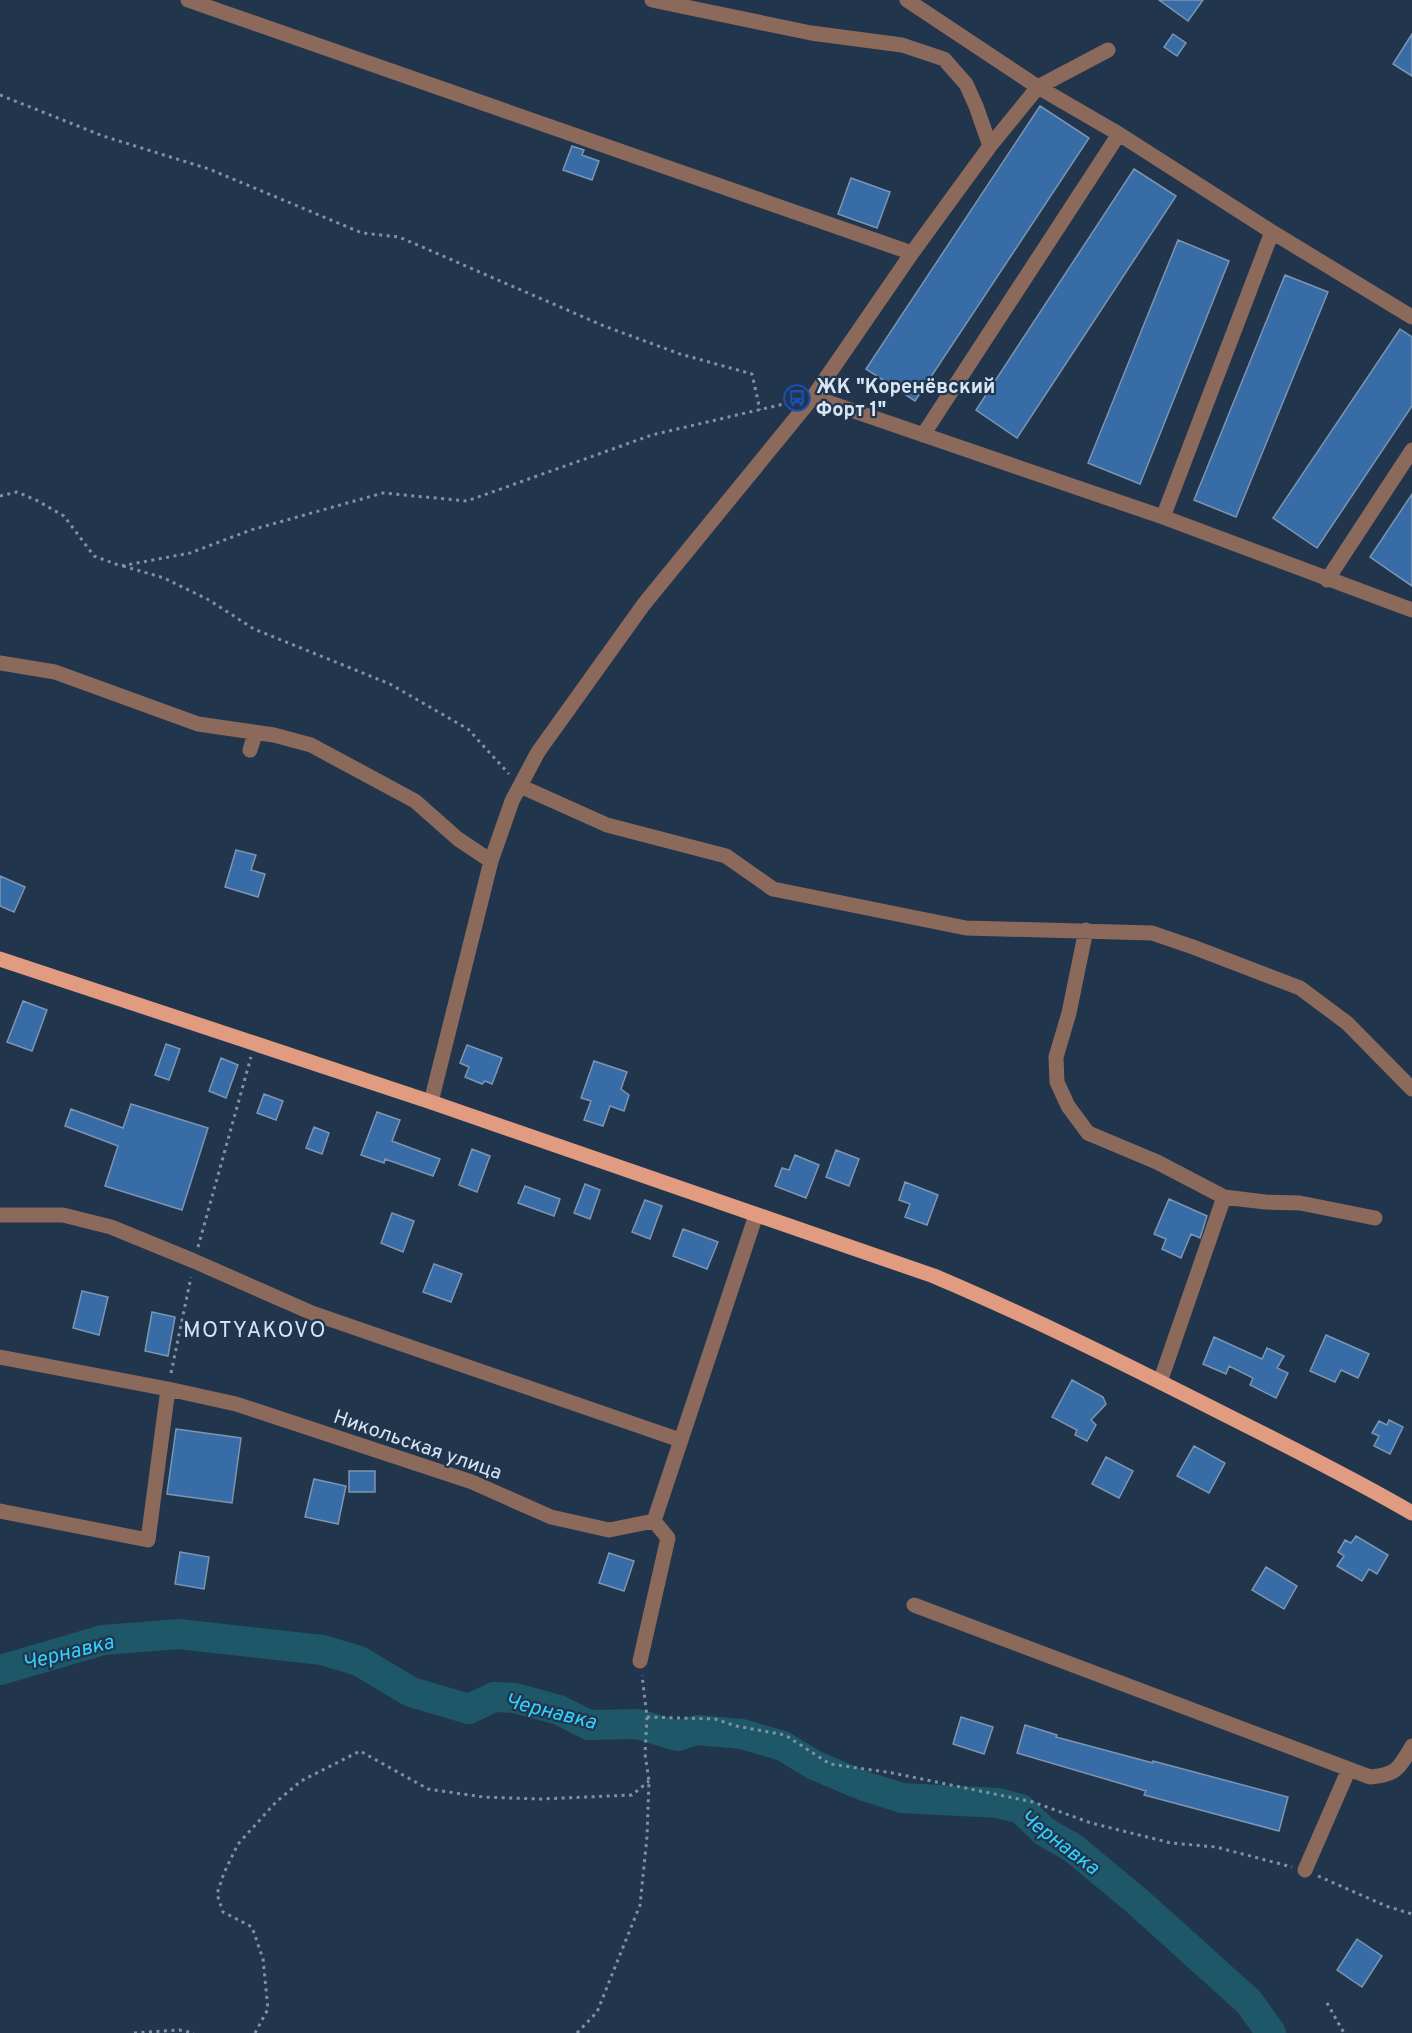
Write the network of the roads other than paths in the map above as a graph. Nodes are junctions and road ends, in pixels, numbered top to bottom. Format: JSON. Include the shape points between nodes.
{"nodes":[{"id":1,"x":188,"y":0,"type":"edge"},
{"id":2,"x":652,"y":0,"type":"edge"},
{"id":3,"x":907,"y":0,"type":"edge"},
{"id":4,"x":1108,"y":50,"type":"dead end"},
{"id":5,"x":1038,"y":87,"type":"junction"},
{"id":6,"x":1119,"y":134,"type":"junction"},
{"id":7,"x":990,"y":146,"type":"junction"},
{"id":8,"x":1272,"y":232,"type":"junction"},
{"id":9,"x":912,"y":253,"type":"junction"},
{"id":10,"x":1412,"y":317,"type":"edge"},
{"id":11,"x":813,"y":397,"type":"junction"},
{"id":12,"x":923,"y":435,"type":"junction"},
{"id":13,"x":1412,"y":450,"type":"edge"},
{"id":14,"x":1163,"y":517,"type":"junction"},
{"id":15,"x":1328,"y":580,"type":"junction"},
{"id":16,"x":1412,"y":610,"type":"edge"},
{"id":17,"x":0,"y":663,"type":"edge"},
{"id":18,"x":255,"y":734,"type":"junction"},
{"id":19,"x":250,"y":750,"type":"dead end"},
{"id":20,"x":520,"y":786,"type":"junction"},
{"id":21,"x":491,"y":861,"type":"junction"},
{"id":22,"x":1086,"y":930,"type":"junction"},
{"id":23,"x":0,"y":959,"type":"edge"},
{"id":24,"x":1412,"y":1089,"type":"edge"},
{"id":25,"x":431,"y":1102,"type":"junction"},
{"id":26,"x":1224,"y":1197,"type":"junction"},
{"id":27,"x":0,"y":1215,"type":"edge"},
{"id":28,"x":756,"y":1215,"type":"junction"},
{"id":29,"x":1375,"y":1218,"type":"dead end"},
{"id":30,"x":0,"y":1357,"type":"edge"},
{"id":31,"x":1160,"y":1382,"type":"junction"},
{"id":32,"x":168,"y":1389,"type":"junction"},
{"id":33,"x":680,"y":1440,"type":"junction"},
{"id":34,"x":0,"y":1511,"type":"edge"},
{"id":35,"x":1412,"y":1513,"type":"edge"},
{"id":36,"x":654,"y":1521,"type":"junction"},
{"id":37,"x":914,"y":1605,"type":"dead end"},
{"id":38,"x":640,"y":1661,"type":"road end"},
{"id":39,"x":1412,"y":1746,"type":"edge"},
{"id":40,"x":1349,"y":1769,"type":"junction"},
{"id":41,"x":1305,"y":1870,"type":"road end"}],
"edges":[{"from":1,"to":9,"type":"street"},
{"from":2,"to":7,"type":"street","via":[[811,33],[902,45],[944,59],[966,84]]},
{"from":3,"to":5,"type":"street"},
{"from":4,"to":5,"type":"street"},
{"from":5,"to":6,"type":"street"},
{"from":5,"to":7,"type":"street"},
{"from":6,"to":8,"type":"street"},
{"from":6,"to":12,"type":"street"},
{"from":7,"to":9,"type":"street"},
{"from":8,"to":10,"type":"street"},
{"from":8,"to":14,"type":"street"},
{"from":9,"to":11,"type":"street"},
{"from":11,"to":12,"type":"street"},
{"from":11,"to":20,"type":"street","via":[[644,604],[538,752]]},
{"from":12,"to":14,"type":"street"},
{"from":13,"to":15,"type":"street"},
{"from":14,"to":15,"type":"street"},
{"from":15,"to":16,"type":"street"},
{"from":17,"to":18,"type":"street","via":[[55,672],[198,724]]},
{"from":18,"to":19,"type":"street"},
{"from":18,"to":21,"type":"street","via":[[311,745],[369,775],[415,801],[458,839]]},
{"from":20,"to":21,"type":"street"},
{"from":20,"to":22,"type":"street","via":[[607,825],[726,856],[773,889],[966,928]]},
{"from":21,"to":25,"type":"street"},
{"from":22,"to":24,"type":"street","via":[[1152,933],[1300,988],[1347,1023]]},
{"from":22,"to":26,"type":"street","via":[[1056,1057],[1057,1082],[1068,1106],[1088,1133],[1157,1162]]},
{"from":23,"to":25,"type":"main road"},
{"from":25,"to":28,"type":"main road"},
{"from":26,"to":29,"type":"street","via":[[1300,1203]]},
{"from":26,"to":31,"type":"street"},
{"from":27,"to":33,"type":"street","via":[[63,1215],[111,1227],[312,1313]]},
{"from":28,"to":31,"type":"main road","via":[[934,1276]]},
{"from":28,"to":33,"type":"street"},
{"from":30,"to":32,"type":"street","name":"Никольская улица"},
{"from":31,"to":35,"type":"main road"},
{"from":32,"to":34,"type":"street","via":[[148,1540]]},
{"from":32,"to":36,"type":"street","name":"Никольская улица","via":[[236,1404],[472,1482],[551,1517],[609,1530]]},
{"from":33,"to":36,"type":"street"},
{"from":36,"to":38,"type":"street","via":[[668,1538]]},
{"from":37,"to":40,"type":"street"},
{"from":39,"to":40,"type":"street","via":[[1399,1768],[1387,1776],[1370,1777]]},
{"from":40,"to":41,"type":"street"}]}
